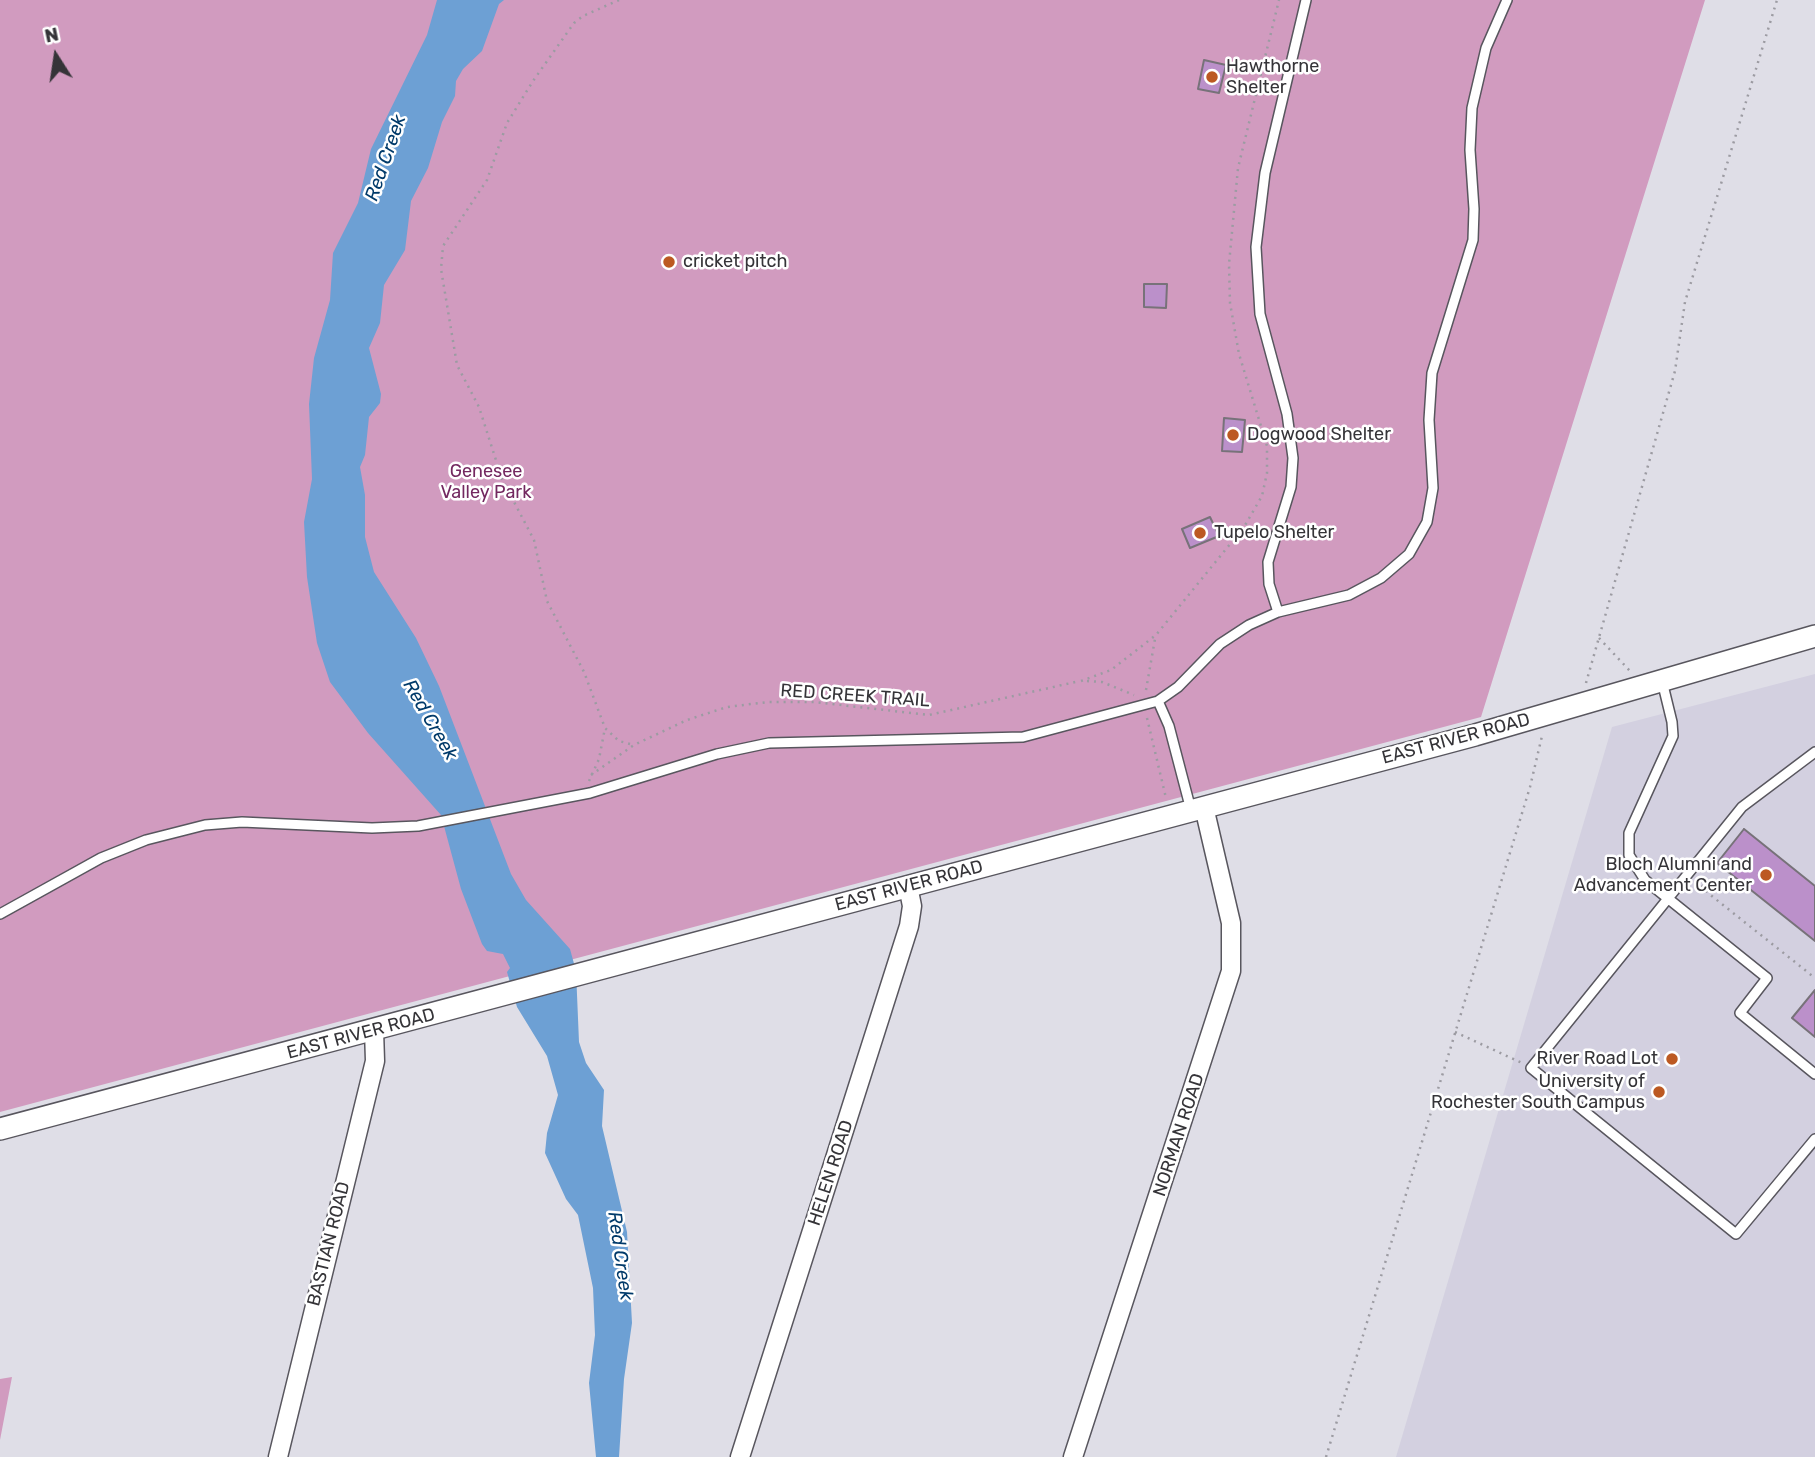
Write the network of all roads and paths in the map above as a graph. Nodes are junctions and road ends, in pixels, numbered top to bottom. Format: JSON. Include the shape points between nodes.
{"nodes":[{"id":1,"x":619,"y":0,"type":"edge"},
{"id":2,"x":1279,"y":0,"type":"edge"},
{"id":3,"x":1306,"y":0,"type":"edge"},
{"id":4,"x":1507,"y":0,"type":"edge"},
{"id":5,"x":1278,"y":612,"type":"junction"},
{"id":6,"x":1156,"y":635,"type":"junction"},
{"id":7,"x":1815,"y":636,"type":"edge"},
{"id":8,"x":1600,"y":638,"type":"dead end"},
{"id":9,"x":1081,"y":681,"type":"junction"},
{"id":10,"x":1652,"y":684,"type":"junction"},
{"id":11,"x":1158,"y":701,"type":"junction"},
{"id":12,"x":1143,"y":705,"type":"junction"},
{"id":13,"x":605,"y":729,"type":"junction"},
{"id":14,"x":634,"y":745,"type":"junction"},
{"id":15,"x":1815,"y":752,"type":"edge"},
{"id":16,"x":591,"y":775,"type":"junction"},
{"id":17,"x":590,"y":793,"type":"junction"},
{"id":18,"x":1166,"y":798,"type":"dead end"},
{"id":19,"x":1198,"y":808,"type":"junction"},
{"id":20,"x":1702,"y":870,"type":"dead end"},
{"id":21,"x":908,"y":887,"type":"junction"},
{"id":22,"x":1668,"y":897,"type":"junction"},
{"id":23,"x":0,"y":914,"type":"edge"},
{"id":24,"x":1815,"y":978,"type":"edge"},
{"id":25,"x":374,"y":1030,"type":"junction"},
{"id":26,"x":1455,"y":1032,"type":"dead end"},
{"id":27,"x":1531,"y":1068,"type":"junction"},
{"id":28,"x":1815,"y":1074,"type":"edge"},
{"id":29,"x":0,"y":1129,"type":"edge"},
{"id":30,"x":1815,"y":1139,"type":"edge"},
{"id":31,"x":278,"y":1457,"type":"edge"},
{"id":32,"x":740,"y":1457,"type":"edge"},
{"id":33,"x":1073,"y":1457,"type":"edge"}],
"edges":[{"from":1,"to":13,"type":"path","via":[[574,23],[538,74],[506,123],[487,180],[447,238],[441,258],[457,365],[479,407],[502,479],[534,540],[547,601],[584,672]]},
{"from":2,"to":6,"type":"path","via":[[1238,168],[1229,264],[1239,354],[1267,446],[1265,485],[1244,527]]},
{"from":3,"to":5,"type":"lane","via":[[1265,173],[1256,247],[1259,306],[1287,414],[1293,458],[1291,487],[1268,562]]},
{"from":4,"to":5,"type":"lane","via":[[1486,48],[1472,108],[1473,240],[1432,373],[1433,488],[1427,522],[1409,554],[1365,589]]},
{"from":5,"to":11,"type":"lane","via":[[1234,633]]},
{"from":6,"to":9,"type":"path","via":[[1111,670]]},
{"from":6,"to":12,"type":"path"},
{"from":7,"to":10,"type":"street","name":"EAST RIVER ROAD"},
{"from":8,"to":10,"type":"path"},
{"from":9,"to":12,"type":"path","name":"RED CREEK TRAIL","via":[[1116,687]]},
{"from":9,"to":14,"type":"path","name":"RED CREEK TRAIL","via":[[929,715],[814,702],[739,705],[700,715]]},
{"from":10,"to":19,"type":"street","name":"EAST RIVER ROAD"},
{"from":10,"to":22,"type":"lane","via":[[1672,722],[1673,736],[1629,834],[1629,855],[1645,880]]},
{"from":11,"to":12,"type":"lane"},
{"from":11,"to":19,"type":"lane"},
{"from":12,"to":17,"type":"lane","via":[[1023,737],[769,743]]},
{"from":12,"to":18,"type":"path"},
{"from":13,"to":14,"type":"path","via":[[619,741]]},
{"from":13,"to":16,"type":"path"},
{"from":14,"to":16,"type":"path","name":"RED CREEK TRAIL"},
{"from":15,"to":22,"type":"lane","via":[[1742,807]]},
{"from":16,"to":17,"type":"path"},
{"from":17,"to":23,"type":"lane","via":[[431,824],[372,828],[242,822],[187,828],[101,858]]},
{"from":19,"to":21,"type":"street","name":"EAST RIVER ROAD"},
{"from":19,"to":33,"type":"street","name":"NORMAN ROAD","via":[[1231,923],[1231,971]]},
{"from":20,"to":24,"type":"path","via":[[1700,883],[1708,893]]},
{"from":21,"to":25,"type":"street","name":"EAST RIVER ROAD"},
{"from":21,"to":32,"type":"street","name":"HELEN ROAD","via":[[912,906],[909,926]]},
{"from":22,"to":27,"type":"lane"},
{"from":22,"to":28,"type":"lane","via":[[1767,978],[1740,1013]]},
{"from":25,"to":29,"type":"street","name":"EAST RIVER ROAD"},
{"from":25,"to":31,"type":"street","name":"BASTIAN ROAD","via":[[375,1061]]},
{"from":26,"to":27,"type":"path"},
{"from":27,"to":30,"type":"lane","via":[[1736,1234]]}]}
